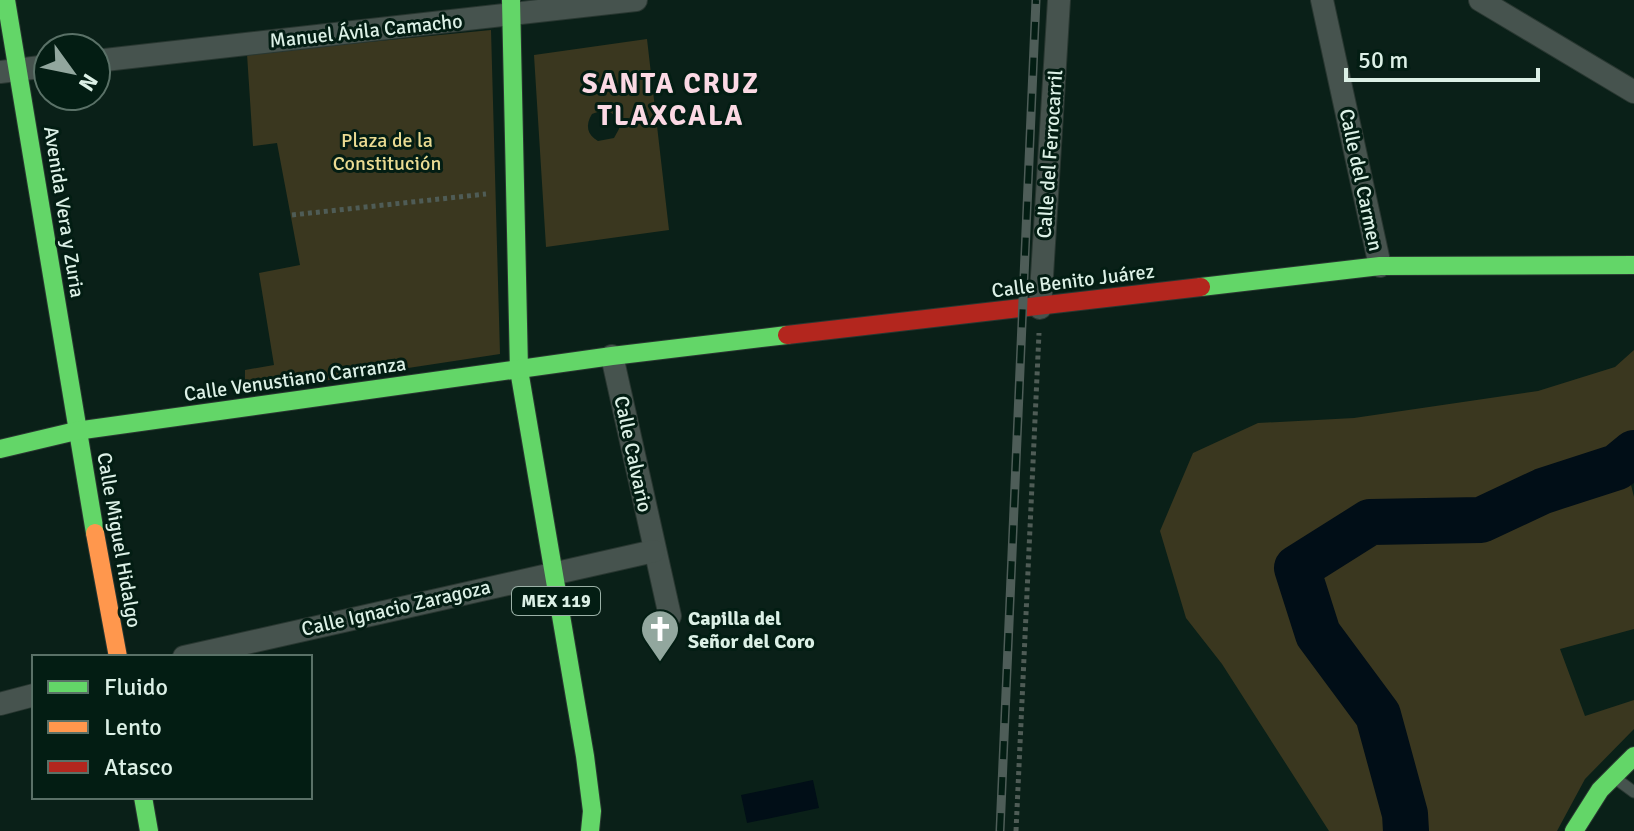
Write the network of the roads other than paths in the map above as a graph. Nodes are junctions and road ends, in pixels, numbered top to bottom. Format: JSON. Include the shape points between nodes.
{"nodes":[{"id":1,"x":6,"y":0,"type":"edge"},
{"id":2,"x":636,"y":0,"type":"edge"},
{"id":3,"x":1059,"y":0,"type":"edge"},
{"id":4,"x":1322,"y":0,"type":"edge"},
{"id":5,"x":1480,"y":0,"type":"edge"},
{"id":6,"x":510,"y":8,"type":"edge"},
{"id":7,"x":112,"y":59,"type":"edge"},
{"id":8,"x":32,"y":68,"type":"edge"},
{"id":9,"x":10,"y":70,"type":"edge"},
{"id":10,"x":1634,"y":92,"type":"edge"},
{"id":11,"x":1634,"y":265,"type":"edge"},
{"id":12,"x":1380,"y":266,"type":"junction"},
{"id":13,"x":1040,"y":308,"type":"junction"},
{"id":14,"x":612,"y":356,"type":"junction"},
{"id":15,"x":519,"y":370,"type":"junction"},
{"id":16,"x":76,"y":431,"type":"junction"},
{"id":17,"x":0,"y":449,"type":"edge"},
{"id":18,"x":654,"y":551,"type":"junction"},
{"id":19,"x":551,"y":573,"type":"junction"},
{"id":20,"x":670,"y":616,"type":"dead end"},
{"id":21,"x":118,"y":655,"type":"edge"},
{"id":22,"x":193,"y":655,"type":"edge"},
{"id":23,"x":32,"y":696,"type":"edge"},
{"id":24,"x":0,"y":704,"type":"edge"},
{"id":25,"x":1634,"y":756,"type":"edge"},
{"id":26,"x":1611,"y":775,"type":"junction"},
{"id":27,"x":1634,"y":792,"type":"edge"},
{"id":28,"x":143,"y":799,"type":"edge"},
{"id":29,"x":149,"y":831,"type":"edge"},
{"id":30,"x":590,"y":831,"type":"edge"},
{"id":31,"x":1574,"y":831,"type":"edge"}],
"edges":[{"from":1,"to":9,"type":"main road","name":"Avenida Vera y Zuria"},
{"from":2,"to":6,"type":"street","name":"Manuel Ávila Camacho"},
{"from":3,"to":13,"type":"street","name":"Calle del Ferrocarril"},
{"from":4,"to":12,"type":"street","name":"Calle del Carmen"},
{"from":5,"to":10,"type":"street"},
{"from":6,"to":7,"type":"street","name":"Manuel Ávila Camacho"},
{"from":6,"to":15,"type":"main road","number":"MEX 119"},
{"from":8,"to":9,"type":"street"},
{"from":9,"to":16,"type":"main road","name":"Avenida Vera y Zuria"},
{"from":11,"to":12,"type":"main road","name":"Calle Benito Juárez"},
{"from":12,"to":13,"type":"main road","name":"Calle Benito Juárez"},
{"from":13,"to":14,"type":"main road","name":"Calle Benito Juárez"},
{"from":14,"to":15,"type":"main road","name":"Calle Benito Juárez"},
{"from":14,"to":18,"type":"street","name":"Calle Calvario"},
{"from":15,"to":16,"type":"main road","name":"Calle Venustiano Carranza"},
{"from":15,"to":19,"type":"main road","number":"MEX 119"},
{"from":16,"to":17,"type":"main road","name":"Calle Venustiano Carranza"},
{"from":16,"to":21,"type":"main road","name":"Calle Miguel Hidalgo"},
{"from":18,"to":19,"type":"street","name":"Calle Ignacio Zaragoza"},
{"from":18,"to":20,"type":"street","name":"Calle Calvario"},
{"from":19,"to":22,"type":"street","name":"Calle Ignacio Zaragoza"},
{"from":19,"to":30,"type":"main road","number":"MEX 119","via":[[585,756]]},
{"from":23,"to":24,"type":"street"},
{"from":25,"to":26,"type":"main road"},
{"from":26,"to":27,"type":"lane"},
{"from":26,"to":31,"type":"main road"},
{"from":28,"to":29,"type":"main road"}]}
